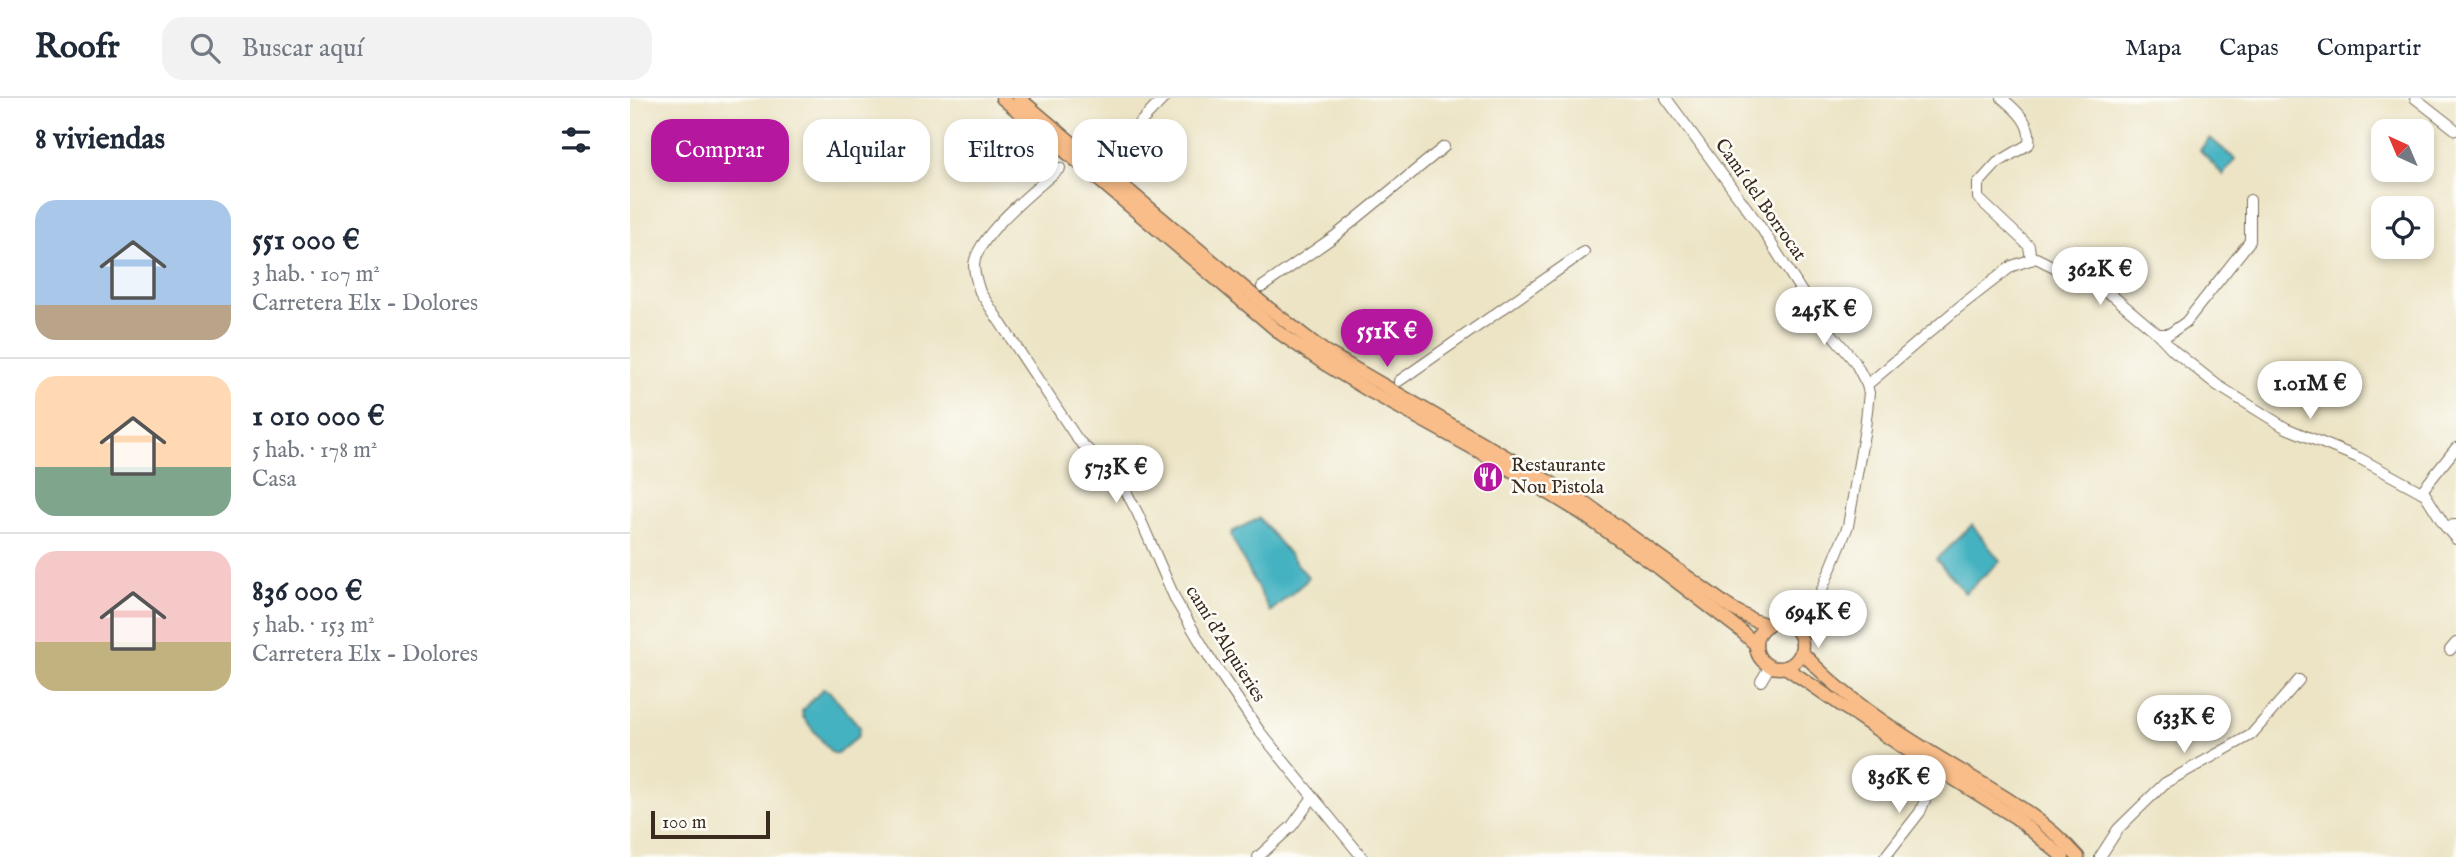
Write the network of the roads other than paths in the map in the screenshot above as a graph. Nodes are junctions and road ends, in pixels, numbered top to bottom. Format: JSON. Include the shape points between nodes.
{"nodes":[{"id":1,"x":1002,"y":98,"type":"edge"},
{"id":2,"x":1019,"y":98,"type":"edge"},
{"id":3,"x":1164,"y":98,"type":"edge"},
{"id":4,"x":1666,"y":98,"type":"edge"},
{"id":5,"x":2002,"y":98,"type":"edge"},
{"id":6,"x":2415,"y":98,"type":"edge"},
{"id":7,"x":1144,"y":119,"type":"edge"},
{"id":8,"x":2456,"y":130,"type":"edge"},
{"id":9,"x":1444,"y":147,"type":"dead end"},
{"id":10,"x":1060,"y":168,"type":"dead end"},
{"id":11,"x":2250,"y":200,"type":"dead end"},
{"id":12,"x":1584,"y":252,"type":"dead end"},
{"id":13,"x":2031,"y":260,"type":"junction"},
{"id":14,"x":1262,"y":287,"type":"dead end"},
{"id":15,"x":2158,"y":334,"type":"junction"},
{"id":16,"x":1399,"y":381,"type":"dead end"},
{"id":17,"x":1867,"y":385,"type":"junction"},
{"id":18,"x":2456,"y":448,"type":"edge"},
{"id":19,"x":2421,"y":492,"type":"junction"},
{"id":20,"x":2450,"y":525,"type":"edge"},
{"id":21,"x":2456,"y":540,"type":"edge"},
{"id":22,"x":1768,"y":625,"type":"junction"},
{"id":23,"x":1794,"y":628,"type":"junction"},
{"id":24,"x":1756,"y":645,"type":"junction"},
{"id":25,"x":1801,"y":651,"type":"junction"},
{"id":26,"x":1770,"y":666,"type":"junction"},
{"id":27,"x":1784,"y":667,"type":"junction"},
{"id":28,"x":2299,"y":680,"type":"dead end"},
{"id":29,"x":1761,"y":681,"type":"dead end"},
{"id":30,"x":1932,"y":783,"type":"dead end"},
{"id":31,"x":1313,"y":797,"type":"junction"},
{"id":32,"x":1258,"y":857,"type":"edge"},
{"id":33,"x":1362,"y":857,"type":"edge"},
{"id":34,"x":1885,"y":857,"type":"edge"},
{"id":35,"x":2063,"y":857,"type":"edge"},
{"id":36,"x":2078,"y":857,"type":"edge"},
{"id":37,"x":2100,"y":857,"type":"edge"}],
"edges":[{"from":1,"to":24,"type":"main road","via":[[1281,334],[1325,365],[1581,513]]},
{"from":2,"to":22,"type":"main road","via":[[1323,350],[1584,502],[1731,608]]},
{"from":3,"to":7,"type":"street"},
{"from":4,"to":17,"type":"street","name":"Camí del Borrocat"},
{"from":5,"to":13,"type":"street","via":[[2024,119],[2031,132],[2029,144],[1997,163],[1978,184],[1978,198],[2029,246]]},
{"from":6,"to":8,"type":"street"},
{"from":9,"to":14,"type":"street","via":[[1335,236]]},
{"from":10,"to":31,"type":"street","name":"camí d'Alquieries","via":[[984,241],[974,263],[980,292],[1078,440],[1120,480],[1176,601],[1211,660]]},
{"from":11,"to":15,"type":"street","via":[[2250,242],[2186,322],[2169,334]]},
{"from":12,"to":16,"type":"street"},
{"from":13,"to":15,"type":"street","via":[[2036,258],[2113,296]]},
{"from":13,"to":17,"type":"street","via":[[2012,266]]},
{"from":15,"to":19,"type":"street","via":[[2217,385],[2286,428],[2359,458]]},
{"from":17,"to":23,"type":"street","via":[[1865,428],[1848,526],[1817,602]]},
{"from":18,"to":19,"type":"street"},
{"from":19,"to":20,"type":"street"},
{"from":20,"to":21,"type":"street"},
{"from":22,"to":23,"type":"main road","via":[[1784,622]]},
{"from":22,"to":24,"type":"main road"},
{"from":23,"to":25,"type":"main road"},
{"from":24,"to":26,"type":"main road","via":[[1761,659]]},
{"from":25,"to":27,"type":"main road"},
{"from":25,"to":36,"type":"main road","via":[[1827,680],[2033,815]]},
{"from":26,"to":27,"type":"main road"},
{"from":26,"to":29,"type":"street"},
{"from":27,"to":35,"type":"main road","via":[[2016,818]]},
{"from":28,"to":37,"type":"street","via":[[2251,734],[2165,783],[2118,829]]},
{"from":30,"to":34,"type":"street","via":[[1920,813]]},
{"from":31,"to":32,"type":"street","via":[[1292,827]]},
{"from":31,"to":33,"type":"street","name":"camí d'Alquieries"}]}
